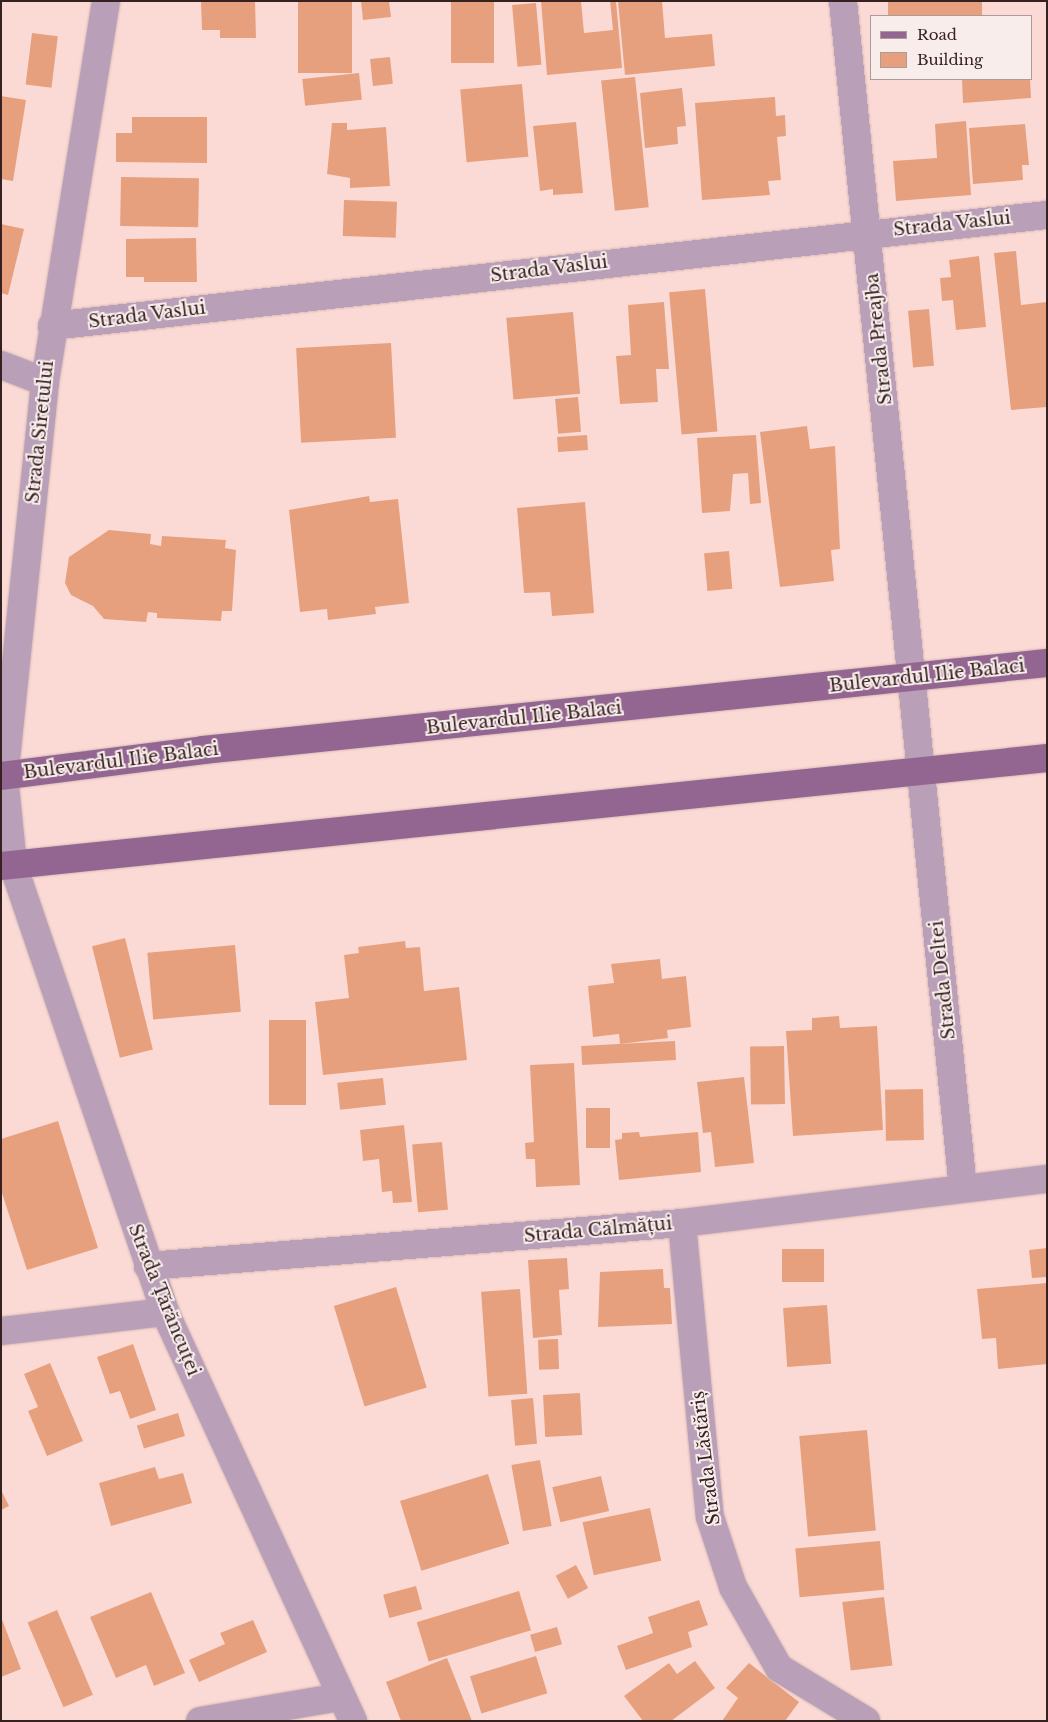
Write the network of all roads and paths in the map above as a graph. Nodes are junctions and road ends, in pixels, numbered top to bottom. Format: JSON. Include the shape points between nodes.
{"nodes":[{"id":1,"x":106,"y":1,"type":"edge"},
{"id":2,"x":843,"y":1,"type":"edge"},
{"id":3,"x":1047,"y":215,"type":"edge"},
{"id":4,"x":868,"y":232,"type":"junction"},
{"id":5,"x":52,"y":326,"type":"junction"},
{"id":6,"x":1,"y":365,"type":"edge"},
{"id":7,"x":45,"y":382,"type":"junction"},
{"id":8,"x":1047,"y":663,"type":"edge"},
{"id":9,"x":913,"y":678,"type":"junction"},
{"id":10,"x":1047,"y":758,"type":"edge"},
{"id":11,"x":923,"y":772,"type":"junction"},
{"id":12,"x":3,"y":776,"type":"edge"},
{"id":13,"x":7,"y":865,"type":"edge"},
{"id":14,"x":1047,"y":1179,"type":"edge"},
{"id":15,"x":964,"y":1188,"type":"junction"},
{"id":16,"x":682,"y":1223,"type":"junction"},
{"id":17,"x":148,"y":1266,"type":"junction"},
{"id":18,"x":165,"y":1312,"type":"junction"},
{"id":19,"x":1,"y":1331,"type":"edge"},
{"id":20,"x":340,"y":1697,"type":"junction"},
{"id":21,"x":200,"y":1721,"type":"edge"},
{"id":22,"x":353,"y":1721,"type":"edge"},
{"id":23,"x":866,"y":1721,"type":"edge"}],
"edges":[{"from":1,"to":5,"type":"street","name":"Strada Siretului"},
{"from":2,"to":4,"type":"street","name":"Strada Preajba"},
{"from":3,"to":4,"type":"street","name":"Strada Vaslui"},
{"from":4,"to":5,"type":"street","name":"Strada Vaslui"},
{"from":4,"to":9,"type":"street","name":"Strada Preajba"},
{"from":5,"to":7,"type":"street","name":"Strada Siretului"},
{"from":6,"to":7,"type":"street"},
{"from":7,"to":12,"type":"street","name":"Strada Siretului"},
{"from":8,"to":9,"type":"main road","name":"Bulevardul Ilie Balaci"},
{"from":9,"to":11,"type":"street","name":"Strada Preajba"},
{"from":9,"to":12,"type":"main road","name":"Bulevardul Ilie Balaci","via":[[203,750]]},
{"from":10,"to":11,"type":"main road"},
{"from":11,"to":13,"type":"main road"},
{"from":11,"to":15,"type":"street","name":"Strada Deltei"},
{"from":12,"to":13,"type":"street","name":"Strada Siretului"},
{"from":13,"to":17,"type":"street","name":"Strada Țărăncuței"},
{"from":14,"to":15,"type":"street","name":"Strada Călmățui"},
{"from":15,"to":16,"type":"street","name":"Strada Călmățui"},
{"from":16,"to":17,"type":"street","name":"Strada Călmățui"},
{"from":16,"to":23,"type":"street","name":"Strada Lăstăriș","via":[[710,1517],[733,1587],[779,1668]]},
{"from":17,"to":18,"type":"street","name":"Strada Țărăncuței"},
{"from":18,"to":19,"type":"street"},
{"from":18,"to":20,"type":"street","name":"Strada Țărăncuței"},
{"from":20,"to":21,"type":"street"},
{"from":20,"to":22,"type":"street","name":"Strada Țărăncuței"}]}
